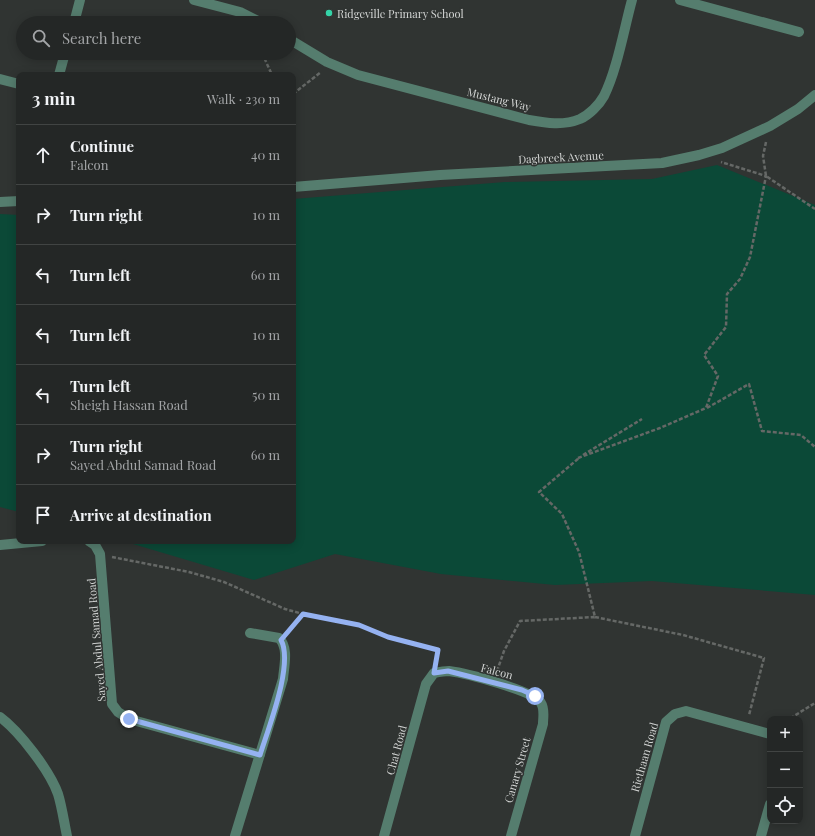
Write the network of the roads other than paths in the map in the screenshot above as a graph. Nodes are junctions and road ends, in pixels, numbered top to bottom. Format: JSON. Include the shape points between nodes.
{"nodes":[{"id":1,"x":80,"y":0,"type":"edge"},
{"id":2,"x":194,"y":0,"type":"edge"},
{"id":3,"x":632,"y":0,"type":"edge"},
{"id":4,"x":680,"y":0,"type":"edge"},
{"id":5,"x":76,"y":16,"type":"edge"},
{"id":6,"x":248,"y":16,"type":"edge"},
{"id":7,"x":799,"y":32,"type":"dead end"},
{"id":8,"x":296,"y":43,"type":"edge"},
{"id":9,"x":63,"y":60,"type":"edge"},
{"id":10,"x":60,"y":72,"type":"edge"},
{"id":11,"x":0,"y":78,"type":"edge"},
{"id":12,"x":16,"y":83,"type":"edge"},
{"id":13,"x":815,"y":95,"type":"edge"},
{"id":14,"x":296,"y":187,"type":"edge"},
{"id":15,"x":16,"y":201,"type":"edge"},
{"id":16,"x":0,"y":202,"type":"edge"},
{"id":17,"x":16,"y":543,"type":"edge"},
{"id":18,"x":0,"y":544,"type":"edge"},
{"id":19,"x":94,"y":544,"type":"edge"},
{"id":20,"x":250,"y":633,"type":"dead end"},
{"id":21,"x":434,"y":673,"type":"joint"},
{"id":22,"x":544,"y":711,"type":"joint"},
{"id":23,"x":0,"y":717,"type":"edge"},
{"id":24,"x":767,"y":733,"type":"edge"},
{"id":25,"x":260,"y":755,"type":"junction"},
{"id":26,"x":767,"y":816,"type":"edge"},
{"id":27,"x":68,"y":836,"type":"edge"},
{"id":28,"x":235,"y":836,"type":"edge"},
{"id":29,"x":384,"y":836,"type":"edge"},
{"id":30,"x":512,"y":836,"type":"edge"},
{"id":31,"x":635,"y":836,"type":"edge"},
{"id":32,"x":762,"y":836,"type":"edge"}],
"edges":[{"from":1,"to":5,"type":"street"},
{"from":2,"to":6,"type":"street"},
{"from":3,"to":8,"type":"street","name":"Mustang Way","via":[[604,98],[591,112],[566,123],[552,124],[529,120],[358,75],[327,62]]},
{"from":4,"to":7,"type":"street"},
{"from":9,"to":10,"type":"street"},
{"from":11,"to":12,"type":"street"},
{"from":13,"to":14,"type":"street","name":"Dagbreek Avenue","via":[[770,126],[728,145],[699,155],[662,162]]},
{"from":15,"to":16,"type":"street"},
{"from":17,"to":18,"type":"street"},
{"from":19,"to":25,"type":"street","name":"Sayed Abdul Samad Road","via":[[100,554],[112,704],[118,712],[129,719]]},
{"from":20,"to":25,"type":"street","via":[[279,638],[285,653],[283,679]]},
{"from":21,"to":22,"type":"street","name":"Falcon","via":[[448,671],[522,690],[535,696],[542,703]]},
{"from":21,"to":29,"type":"street","name":"Chat Road","via":[[426,684]]},
{"from":22,"to":30,"type":"street","name":"Canary Street","via":[[543,724]]},
{"from":23,"to":27,"type":"street","via":[[23,741],[54,787]]},
{"from":24,"to":31,"type":"street","name":"Riethaan Road","via":[[686,711],[675,714],[666,722]]},
{"from":25,"to":28,"type":"street"},
{"from":26,"to":32,"type":"street"}]}
